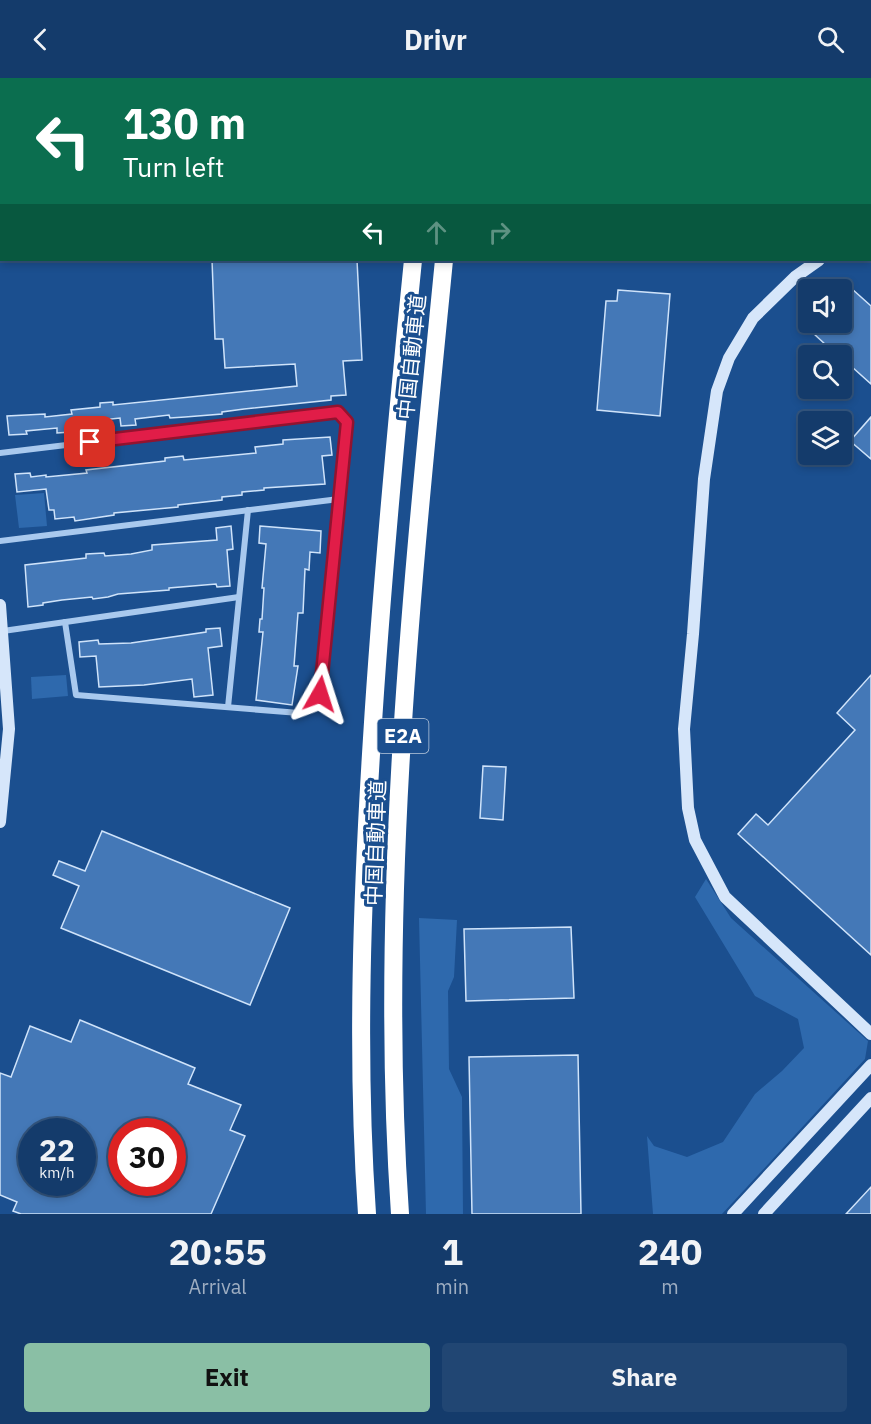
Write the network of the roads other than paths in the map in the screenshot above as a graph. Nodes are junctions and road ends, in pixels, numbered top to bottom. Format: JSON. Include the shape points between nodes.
{"nodes":[{"id":1,"x":413,"y":261,"type":"edge"},
{"id":2,"x":444,"y":261,"type":"edge"},
{"id":3,"x":818,"y":261,"type":"edge"},
{"id":4,"x":0,"y":453,"type":"edge"},
{"id":5,"x":339,"y":499,"type":"junction"},
{"id":6,"x":248,"y":510,"type":"junction"},
{"id":7,"x":0,"y":540,"type":"edge"},
{"id":8,"x":239,"y":597,"type":"junction"},
{"id":9,"x":0,"y":605,"type":"edge"},
{"id":10,"x":65,"y":622,"type":"junction"},
{"id":11,"x":3,"y":631,"type":"junction"},
{"id":12,"x":228,"y":707,"type":"junction"},
{"id":13,"x":0,"y":822,"type":"edge"},
{"id":14,"x":871,"y":1034,"type":"edge"},
{"id":15,"x":871,"y":1065,"type":"edge"},
{"id":16,"x":871,"y":1098,"type":"edge"},
{"id":17,"x":367,"y":1214,"type":"edge"},
{"id":18,"x":400,"y":1214,"type":"edge"},
{"id":19,"x":733,"y":1214,"type":"edge"},
{"id":20,"x":764,"y":1214,"type":"edge"}],
"edges":[{"from":1,"to":17,"type":"highway","name":"中国自動車道","number":"E2A","via":[[391,479],[368,811],[362,1088]]},
{"from":2,"to":18,"type":"highway","name":"中国自動車道","number":"E2A","via":[[410,629],[398,817],[394,1095]]},
{"from":3,"to":14,"type":"street","via":[[753,318],[729,358],[717,391],[704,479],[684,729],[687,808],[695,840],[725,897]]},
{"from":4,"to":5,"type":"street","via":[[338,412],[347,422]]},
{"from":5,"to":6,"type":"street"},
{"from":5,"to":12,"type":"street","via":[[320,694],[299,713]]},
{"from":6,"to":7,"type":"street"},
{"from":6,"to":8,"type":"street"},
{"from":8,"to":10,"type":"street"},
{"from":8,"to":12,"type":"street"},
{"from":9,"to":11,"type":"street"},
{"from":10,"to":11,"type":"street"},
{"from":10,"to":12,"type":"street","via":[[76,695]]},
{"from":11,"to":13,"type":"street","via":[[9,729]]},
{"from":15,"to":19,"type":"street"},
{"from":16,"to":20,"type":"street"}]}
